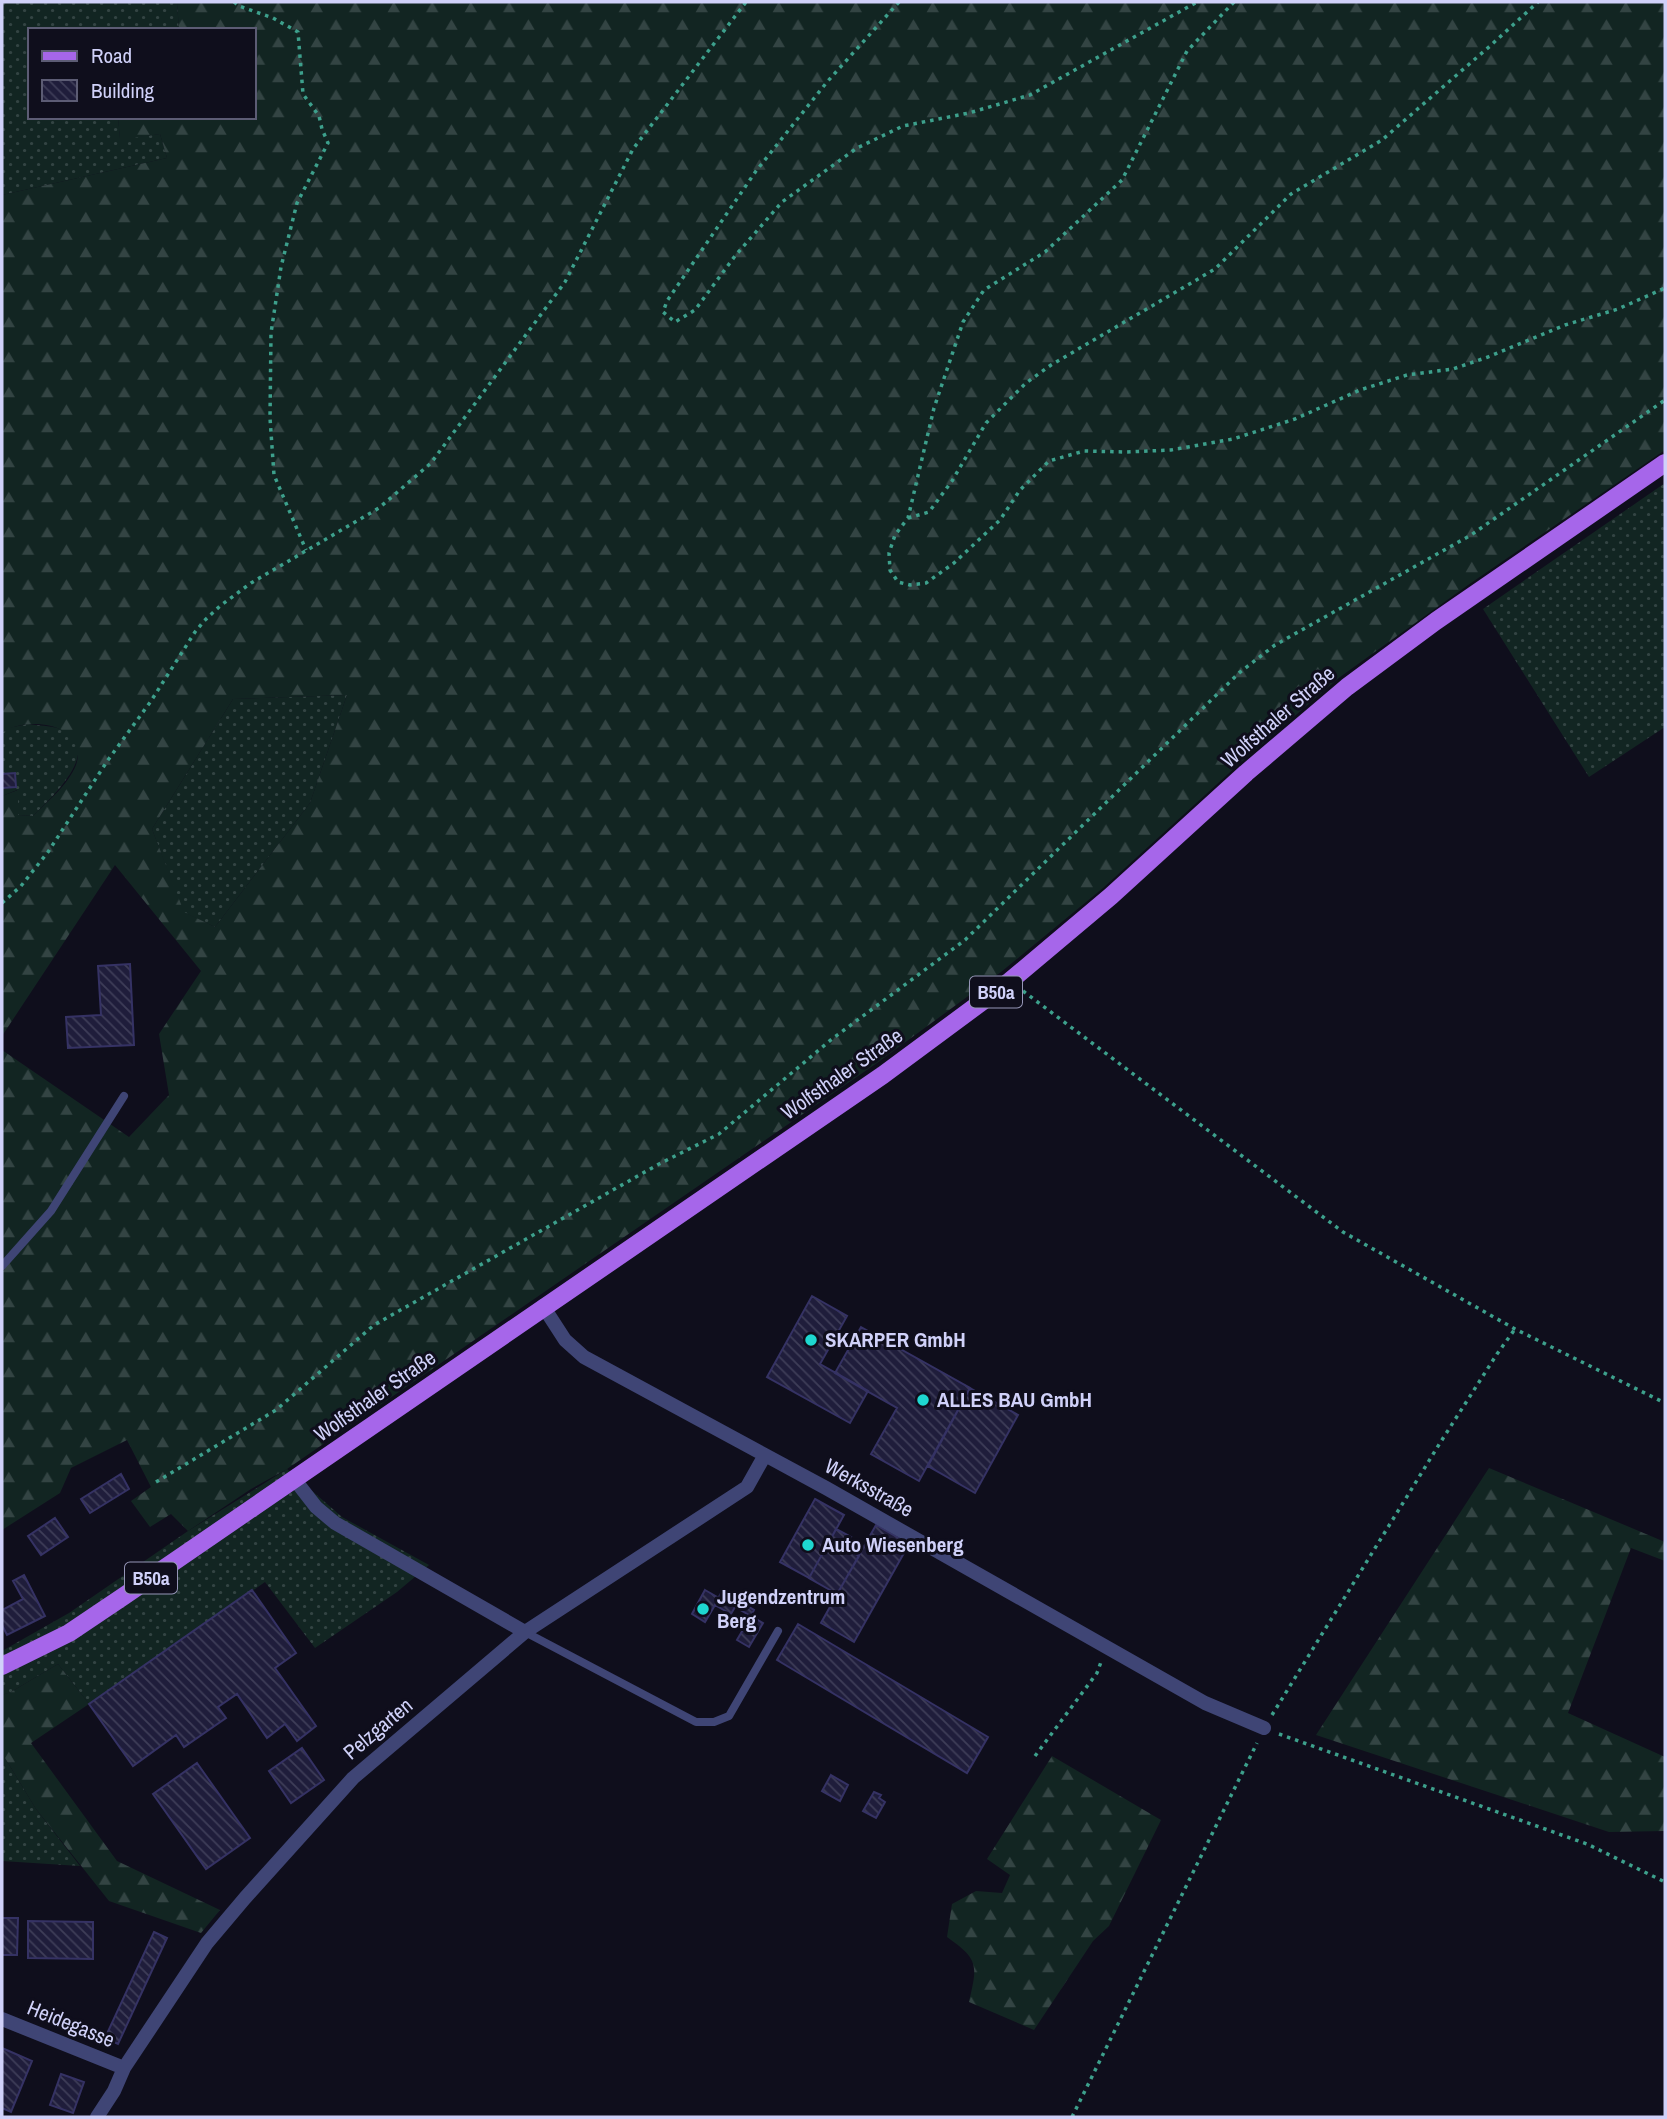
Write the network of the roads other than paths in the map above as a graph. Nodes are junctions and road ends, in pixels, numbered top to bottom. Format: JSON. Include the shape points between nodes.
{"nodes":[{"id":1,"x":1665,"y":463,"type":"edge"},
{"id":2,"x":124,"y":1097,"type":"dead end"},
{"id":3,"x":2,"y":1266,"type":"edge"},
{"id":4,"x":543,"y":1306,"type":"junction"},
{"id":5,"x":765,"y":1455,"type":"junction"},
{"id":6,"x":295,"y":1480,"type":"junction"},
{"id":7,"x":778,"y":1631,"type":"dead end"},
{"id":8,"x":526,"y":1632,"type":"junction"},
{"id":9,"x":2,"y":1666,"type":"edge"},
{"id":10,"x":1264,"y":1728,"type":"road end"},
{"id":11,"x":2,"y":2019,"type":"edge"},
{"id":12,"x":124,"y":2068,"type":"junction"},
{"id":13,"x":97,"y":2117,"type":"edge"}],
"edges":[{"from":1,"to":4,"type":"main road","name":"Wolfsthaler Straße","number":"B50a","via":[[1347,687],[1010,981],[883,1074]]},
{"from":2,"to":3,"type":"lane","via":[[51,1211]]},
{"from":4,"to":5,"type":"street","name":"Werksstraße","via":[[565,1340],[584,1357]]},
{"from":4,"to":6,"type":"main road","name":"Wolfsthaler Straße","number":"B50a"},
{"from":5,"to":8,"type":"street","name":"Pelzgarten","via":[[747,1487]]},
{"from":5,"to":10,"type":"street","name":"Werksstraße","via":[[1205,1703]]},
{"from":6,"to":8,"type":"street","via":[[335,1523]]},
{"from":6,"to":9,"type":"main road","name":"Wolfsthaler Straße","number":"B50a","via":[[69,1633]]},
{"from":7,"to":8,"type":"lane","via":[[729,1716],[714,1722],[696,1722]]},
{"from":8,"to":12,"type":"street","name":"Pelzgarten","via":[[353,1778],[207,1943]]},
{"from":11,"to":12,"type":"street","name":"Heidegasse"},
{"from":12,"to":13,"type":"street","name":"Pelzgarten"}]}
